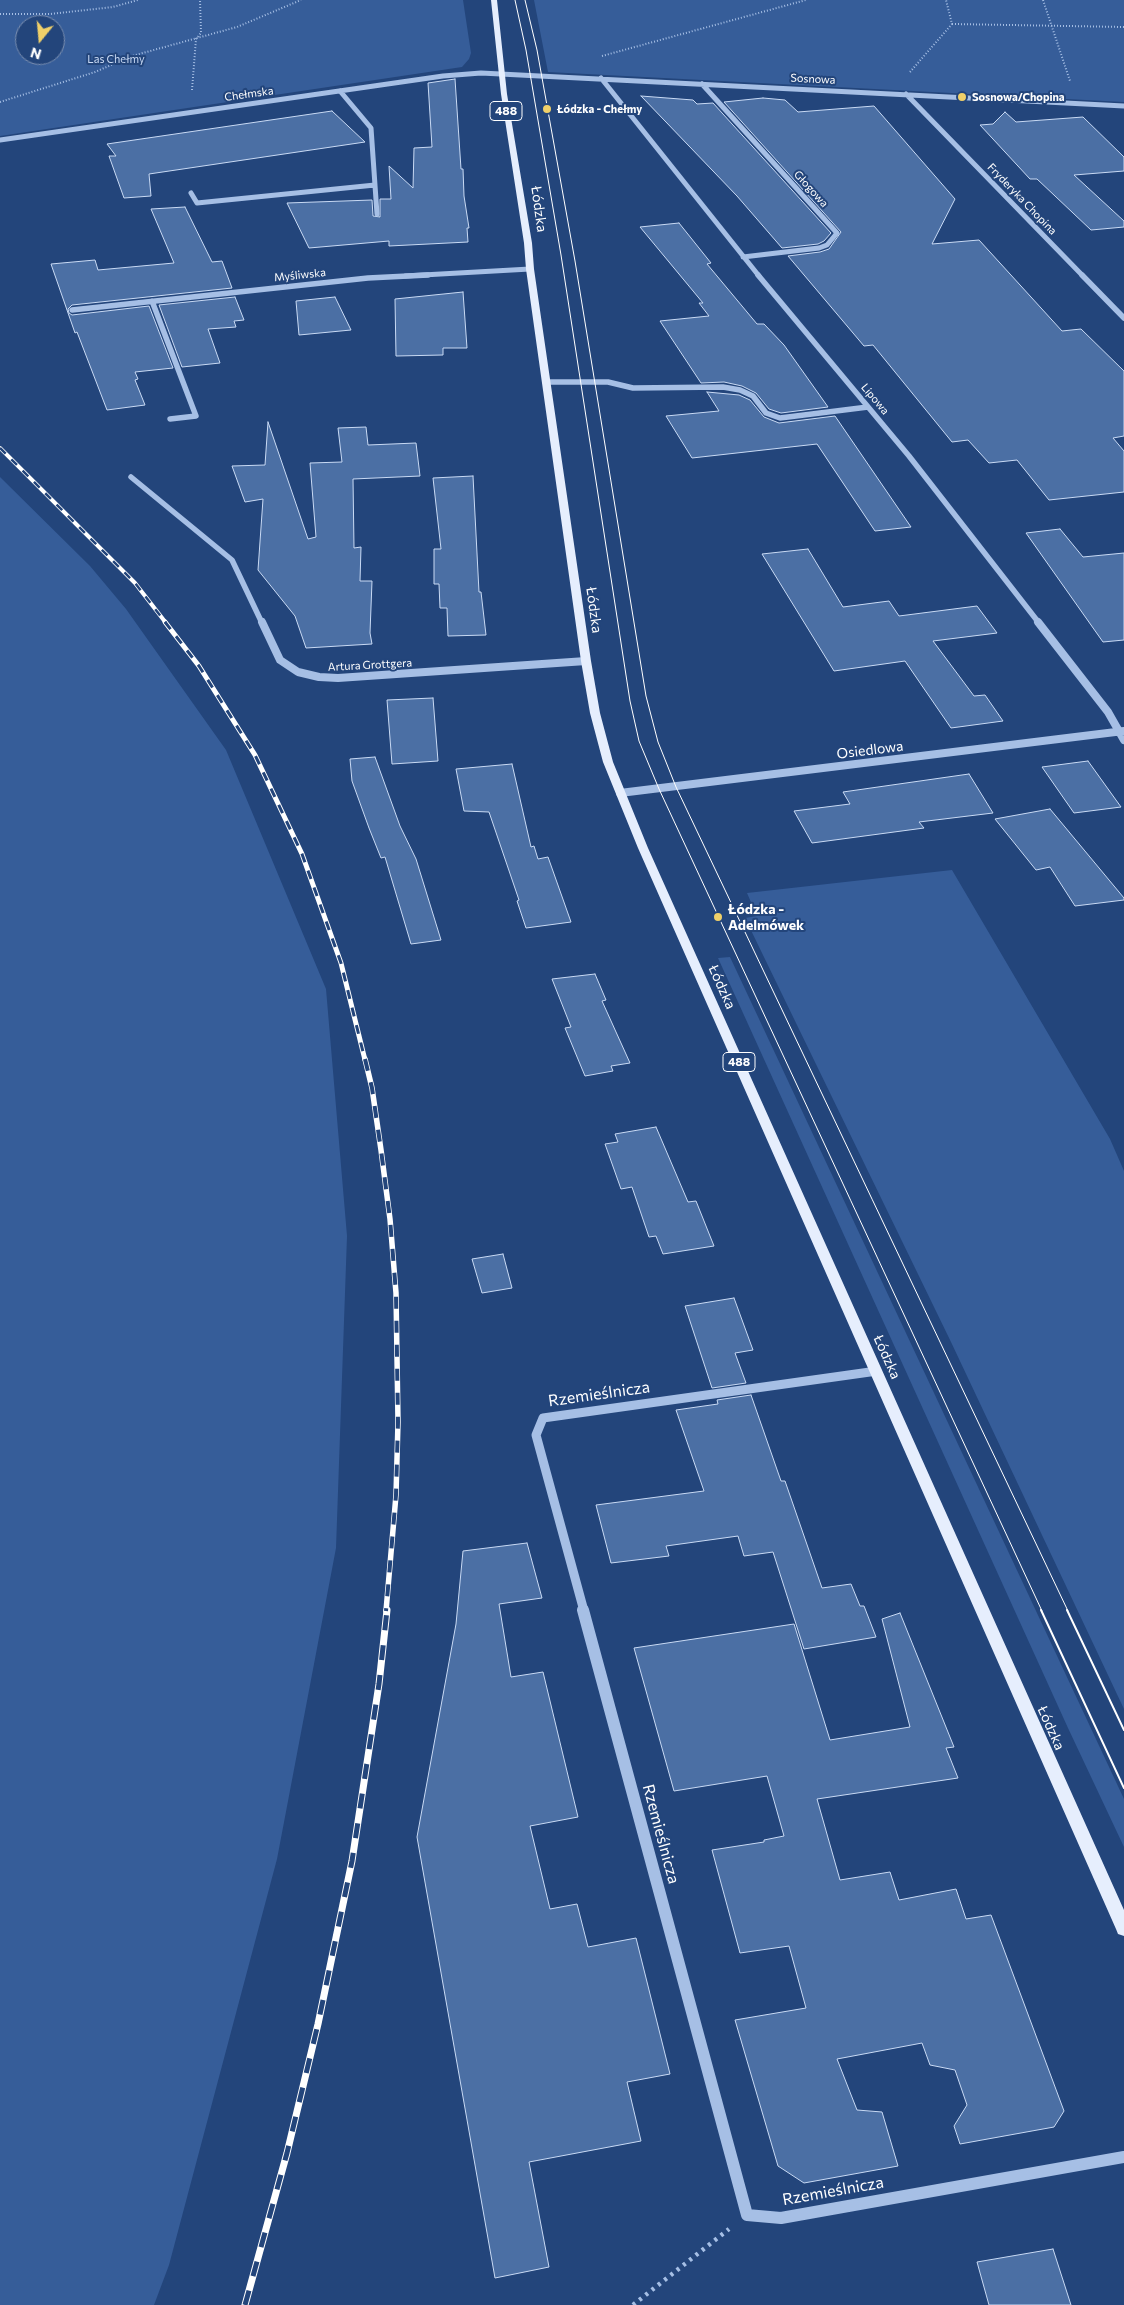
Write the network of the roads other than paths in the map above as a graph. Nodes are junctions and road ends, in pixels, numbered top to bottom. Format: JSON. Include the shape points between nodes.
{"nodes":[{"id":1,"x":494,"y":0,"type":"edge"},
{"id":2,"x":501,"y":73,"type":"junction"},
{"id":3,"x":601,"y":78,"type":"junction"},
{"id":4,"x":702,"y":84,"type":"junction"},
{"id":5,"x":340,"y":91,"type":"junction"},
{"id":6,"x":906,"y":94,"type":"junction"},
{"id":7,"x":1124,"y":106,"type":"edge"},
{"id":8,"x":0,"y":140,"type":"edge"},
{"id":9,"x":375,"y":186,"type":"junction"},
{"id":10,"x":191,"y":193,"type":"dead end"},
{"id":11,"x":377,"y":214,"type":"dead end"},
{"id":12,"x":743,"y":257,"type":"junction"},
{"id":13,"x":530,"y":269,"type":"junction"},
{"id":14,"x":152,"y":301,"type":"junction"},
{"id":15,"x":72,"y":310,"type":"dead end"},
{"id":16,"x":1124,"y":318,"type":"edge"},
{"id":17,"x":547,"y":382,"type":"junction"},
{"id":18,"x":868,"y":407,"type":"junction"},
{"id":19,"x":170,"y":420,"type":"dead end"},
{"id":20,"x":131,"y":477,"type":"dead end"},
{"id":21,"x":586,"y":661,"type":"junction"},
{"id":22,"x":1121,"y":732,"type":"edge"},
{"id":23,"x":1124,"y":740,"type":"edge"},
{"id":24,"x":620,"y":793,"type":"junction"},
{"id":25,"x":877,"y":1371,"type":"junction"},
{"id":26,"x":1124,"y":1929,"type":"edge"},
{"id":27,"x":1124,"y":2157,"type":"edge"}],
"edges":[{"from":1,"to":2,"type":"main road","name":"Łódzka","number":"488"},
{"from":2,"to":3,"type":"street","name":"Sosnowa"},
{"from":2,"to":5,"type":"street","name":"Chełmska","via":[[450,75]]},
{"from":2,"to":13,"type":"main road","name":"Łódzka","number":"488","via":[[521,190]]},
{"from":3,"to":4,"type":"street","name":"Sosnowa"},
{"from":3,"to":12,"type":"street","name":"Lipowa"},
{"from":4,"to":6,"type":"street","name":"Sosnowa"},
{"from":4,"to":12,"type":"street","name":"Głogowa","via":[[837,233],[827,245],[819,248]]},
{"from":5,"to":8,"type":"street","name":"Chełmska"},
{"from":5,"to":9,"type":"street","via":[[371,128]]},
{"from":6,"to":7,"type":"street","name":"Sosnowa"},
{"from":6,"to":16,"type":"street","name":"Fryderyka Chopina"},
{"from":9,"to":10,"type":"street","via":[[197,204]]},
{"from":9,"to":11,"type":"street"},
{"from":12,"to":18,"type":"street","name":"Lipowa"},
{"from":13,"to":14,"type":"street","name":"Myśliwska","via":[[394,276]]},
{"from":13,"to":17,"type":"main road","name":"Łódzka","number":"488"},
{"from":14,"to":15,"type":"street","name":"Myśliwska"},
{"from":14,"to":19,"type":"street","via":[[196,416]]},
{"from":17,"to":18,"type":"street","via":[[608,382],[633,388],[723,387],[753,396],[766,413],[780,418]]},
{"from":17,"to":21,"type":"main road","name":"Łódzka","number":"488"},
{"from":18,"to":22,"type":"street","name":"Lipowa"},
{"from":20,"to":21,"type":"street","name":"Artura Grottgera","via":[[232,560],[280,660],[298,672],[338,678]]},
{"from":21,"to":24,"type":"main road","name":"Łódzka","number":"488","via":[[608,762]]},
{"from":22,"to":23,"type":"street","name":"Lipowa"},
{"from":22,"to":24,"type":"street","name":"Osiedlowa"},
{"from":24,"to":25,"type":"main road","name":"Łódzka","number":"488"},
{"from":25,"to":26,"type":"main road","name":"Łódzka","number":"488"},
{"from":25,"to":27,"type":"street","name":"Rzemieślnicza","via":[[543,1418],[536,1435],[747,2215],[780,2218]]}]}
